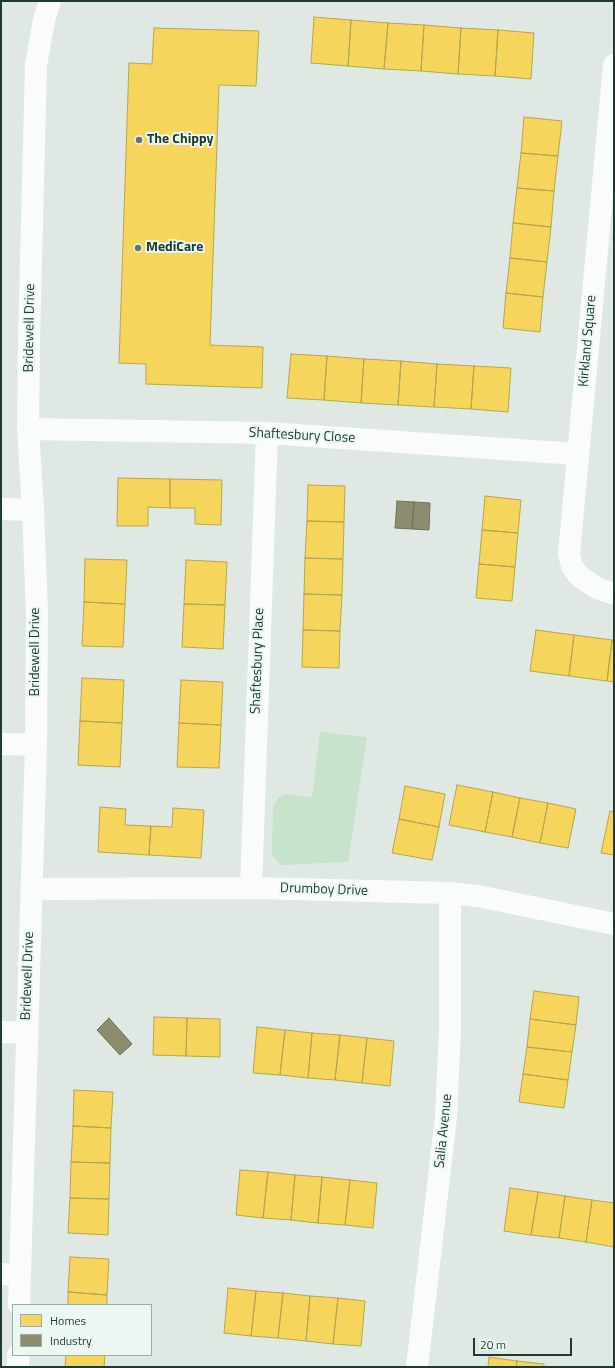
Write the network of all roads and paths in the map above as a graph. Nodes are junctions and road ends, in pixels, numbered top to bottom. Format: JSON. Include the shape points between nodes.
{"nodes":[{"id":1,"x":50,"y":1,"type":"edge"},
{"id":2,"x":614,"y":65,"type":"edge"},
{"id":3,"x":28,"y":429,"type":"junction"},
{"id":4,"x":267,"y":433,"type":"junction"},
{"id":5,"x":577,"y":454,"type":"junction"},
{"id":6,"x":1,"y":509,"type":"edge"},
{"id":7,"x":33,"y":510,"type":"junction"},
{"id":8,"x":614,"y":594,"type":"edge"},
{"id":9,"x":1,"y":744,"type":"edge"},
{"id":10,"x":36,"y":745,"type":"junction"},
{"id":11,"x":251,"y":888,"type":"junction"},
{"id":12,"x":31,"y":889,"type":"junction"},
{"id":13,"x":450,"y":894,"type":"junction"},
{"id":14,"x":614,"y":924,"type":"edge"},
{"id":15,"x":1,"y":1032,"type":"edge"},
{"id":16,"x":26,"y":1033,"type":"junction"},
{"id":17,"x":10,"y":1275,"type":"edge"},
{"id":18,"x":19,"y":1304,"type":"edge"},
{"id":19,"x":18,"y":1356,"type":"edge"},
{"id":20,"x":18,"y":1367,"type":"edge"},
{"id":21,"x":417,"y":1367,"type":"edge"}],
"edges":[{"from":1,"to":3,"type":"street","name":"Bridewell Drive","via":[[36,65]]},
{"from":2,"to":5,"type":"street","name":"Kirkland Square"},
{"from":3,"to":4,"type":"street","name":"Shaftesbury Close"},
{"from":3,"to":7,"type":"street","name":"Bridewell Drive"},
{"from":4,"to":5,"type":"street","name":"Shaftesbury Close"},
{"from":4,"to":11,"type":"street","name":"Shaftesbury Place"},
{"from":5,"to":8,"type":"street","name":"Kirkland Square","via":[[570,560],[579,576],[597,588]]},
{"from":6,"to":7,"type":"street"},
{"from":7,"to":10,"type":"street","name":"Bridewell Drive","via":[[37,613]]},
{"from":9,"to":10,"type":"street"},
{"from":10,"to":12,"type":"street","name":"Bridewell Drive"},
{"from":11,"to":12,"type":"street","name":"Drumboy Drive"},
{"from":11,"to":13,"type":"street","name":"Drumboy Drive"},
{"from":12,"to":16,"type":"street","name":"Bridewell Drive"},
{"from":13,"to":14,"type":"street","name":"Drumboy Drive","via":[[478,896]]},
{"from":13,"to":21,"type":"street","name":"Salia Avenue","via":[[450,1045],[446,1117]]},
{"from":15,"to":16,"type":"street"},
{"from":16,"to":17,"type":"street","name":"Bridewell Drive"},
{"from":17,"to":18,"type":"street","name":"Bridewell Drive"},
{"from":19,"to":20,"type":"street"}]}
